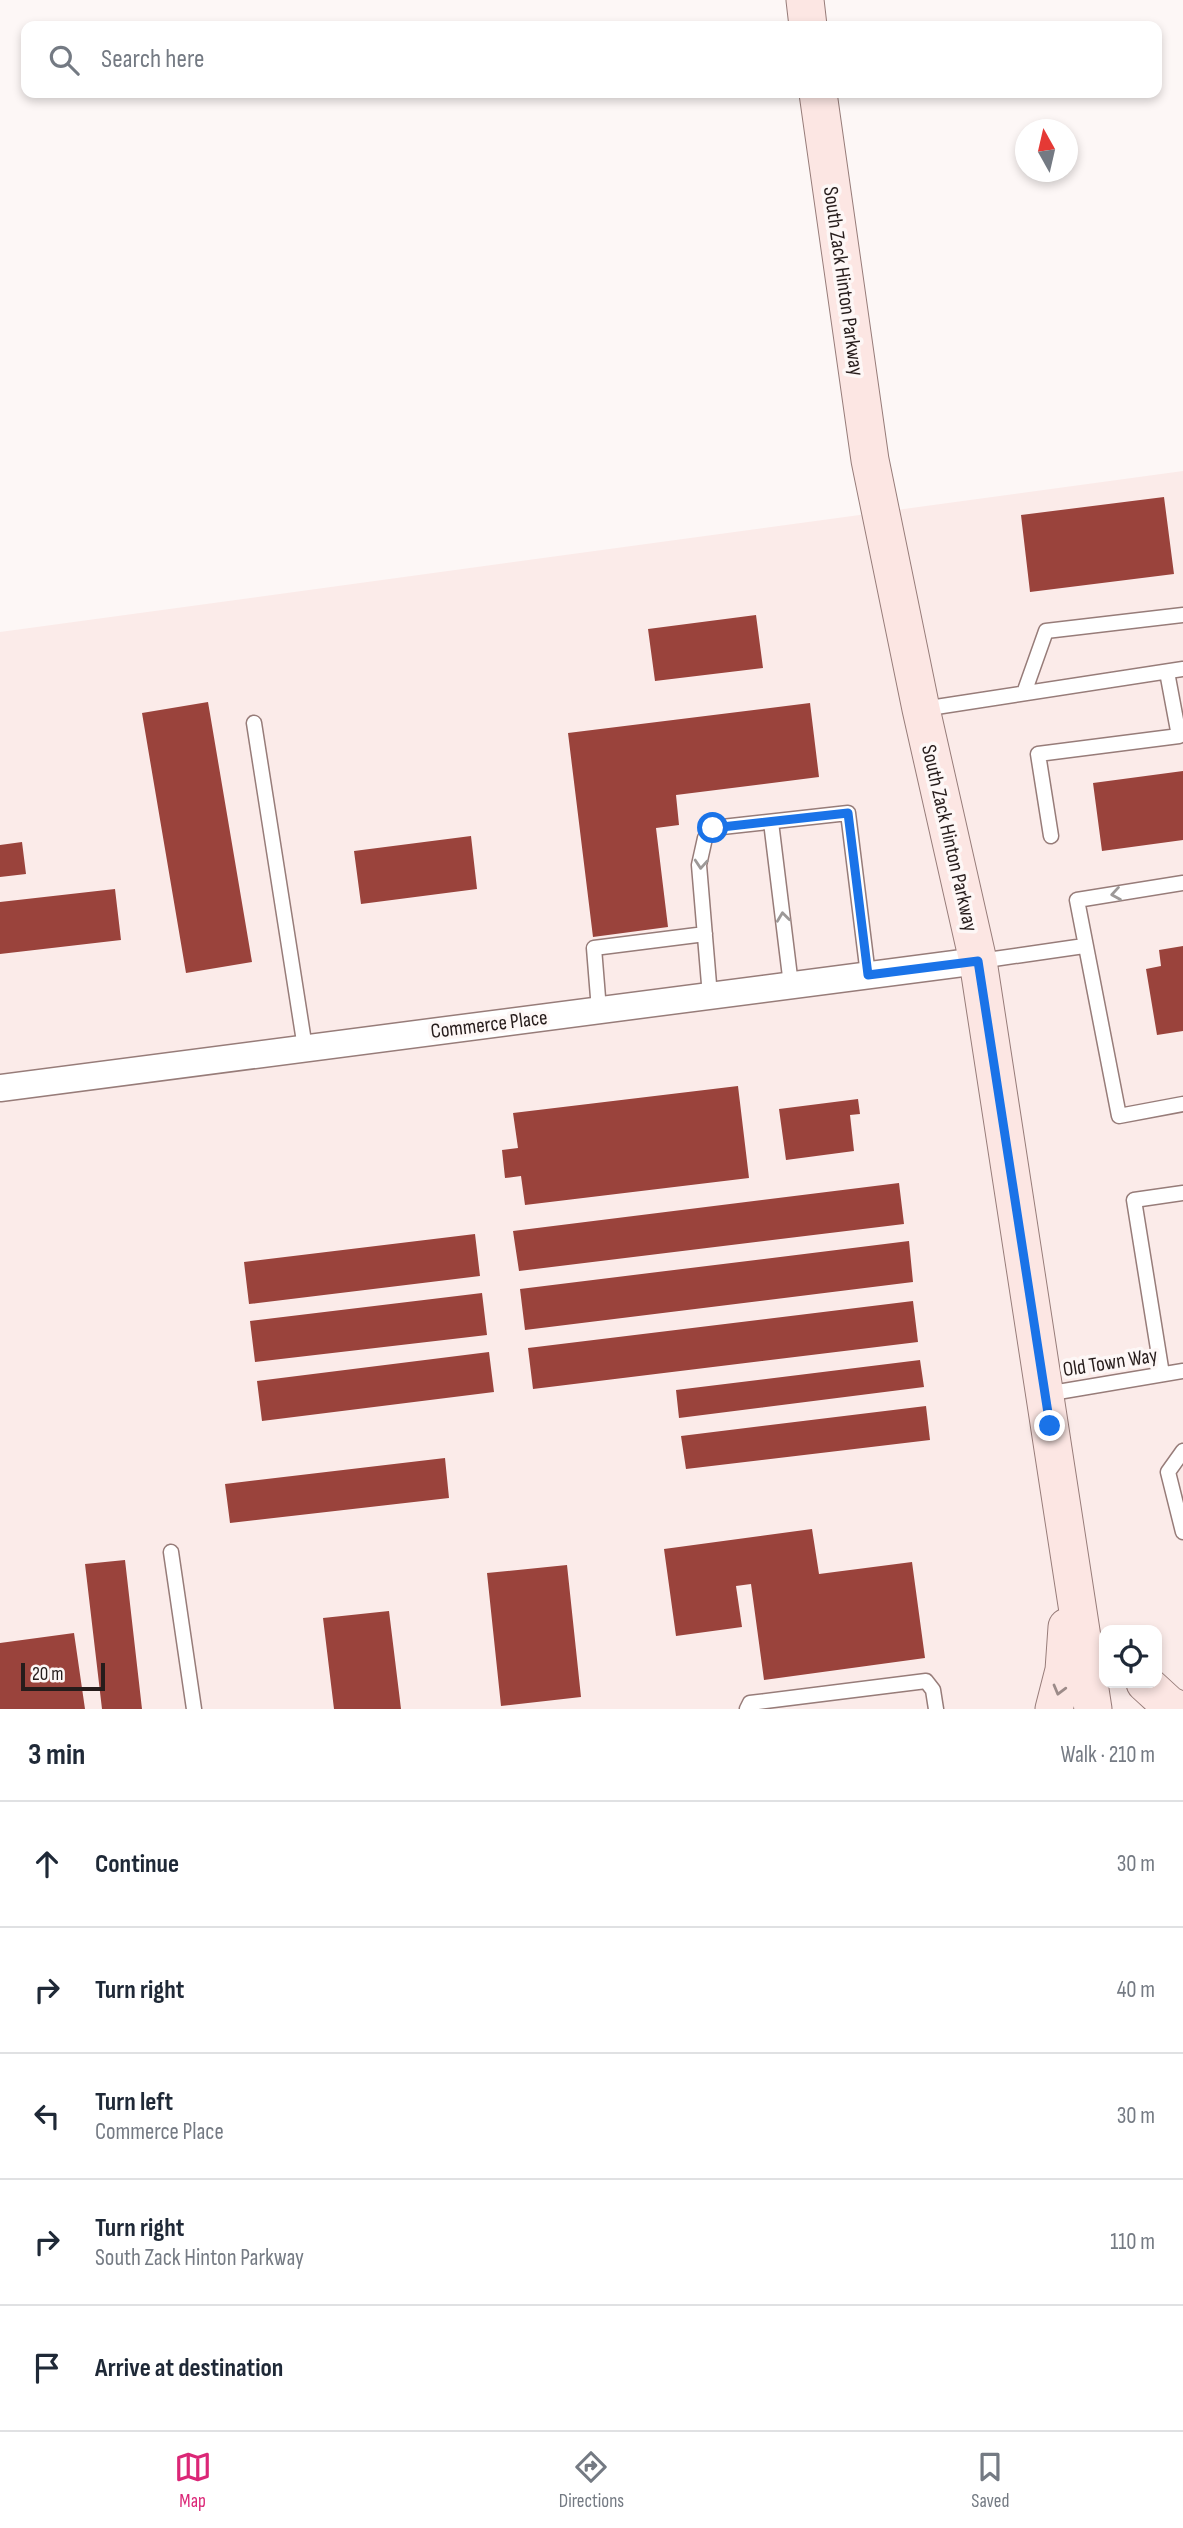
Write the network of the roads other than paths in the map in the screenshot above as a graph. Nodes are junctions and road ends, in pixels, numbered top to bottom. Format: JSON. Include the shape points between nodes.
{"nodes":[{"id":1,"x":805,"y":0,"type":"edge"},
{"id":2,"x":807,"y":21,"type":"edge"},
{"id":3,"x":819,"y":98,"type":"edge"},
{"id":4,"x":1183,"y":615,"type":"edge"},
{"id":5,"x":1183,"y":669,"type":"edge"},
{"id":6,"x":1167,"y":671,"type":"junction"},
{"id":7,"x":1024,"y":693,"type":"junction"},
{"id":8,"x":921,"y":709,"type":"junction"},
{"id":9,"x":254,"y":723,"type":"dead end"},
{"id":10,"x":1181,"y":736,"type":"edge"},
{"id":11,"x":771,"y":822,"type":"junction"},
{"id":12,"x":1051,"y":836,"type":"dead end"},
{"id":13,"x":1183,"y":883,"type":"edge"},
{"id":14,"x":705,"y":934,"type":"junction"},
{"id":15,"x":1084,"y":946,"type":"junction"},
{"id":16,"x":978,"y":961,"type":"junction"},
{"id":17,"x":868,"y":975,"type":"junction"},
{"id":18,"x":791,"y":985,"type":"junction"},
{"id":19,"x":710,"y":996,"type":"junction"},
{"id":20,"x":599,"y":1010,"type":"junction"},
{"id":21,"x":305,"y":1048,"type":"junction"},
{"id":22,"x":0,"y":1088,"type":"edge"},
{"id":23,"x":1183,"y":1104,"type":"edge"},
{"id":24,"x":1183,"y":1193,"type":"edge"},
{"id":25,"x":1183,"y":1371,"type":"edge"},
{"id":26,"x":1162,"y":1374,"type":"junction"},
{"id":27,"x":1045,"y":1394,"type":"junction"},
{"id":28,"x":1183,"y":1451,"type":"edge"},
{"id":29,"x":1183,"y":1532,"type":"edge"},
{"id":30,"x":171,"y":1552,"type":"dead end"},
{"id":31,"x":1072,"y":1573,"type":"junction"},
{"id":32,"x":1099,"y":1625,"type":"edge"},
{"id":33,"x":1150,"y":1688,"type":"edge"},
{"id":34,"x":194,"y":1709,"type":"edge"},
{"id":35,"x":747,"y":1709,"type":"edge"},
{"id":36,"x":936,"y":1709,"type":"edge"},
{"id":37,"x":1054,"y":1709,"type":"edge"},
{"id":38,"x":1093,"y":1709,"type":"edge"},
{"id":39,"x":1178,"y":1709,"type":"edge"}],
"edges":[{"from":1,"to":2,"type":"main road"},
{"from":3,"to":8,"type":"main road","name":"South Zack Hinton Parkway","via":[[870,460]]},
{"from":4,"to":7,"type":"lane","via":[[1046,631]]},
{"from":5,"to":6,"type":"lane"},
{"from":6,"to":7,"type":"lane"},
{"from":6,"to":10,"type":"lane"},
{"from":7,"to":8,"type":"lane"},
{"from":8,"to":16,"type":"main road","name":"South Zack Hinton Parkway"},
{"from":9,"to":21,"type":"lane"},
{"from":10,"to":12,"type":"lane","via":[[1038,754]]},
{"from":11,"to":14,"type":"lane","one_way":true,"via":[[713,828],[705,838],[699,865]]},
{"from":11,"to":17,"type":"lane","via":[[848,813]]},
{"from":18,"to":11,"type":"lane","one_way":true},
{"from":13,"to":15,"type":"lane","one_way":true,"via":[[1077,900]]},
{"from":14,"to":19,"type":"lane"},
{"from":14,"to":20,"type":"lane","via":[[594,948]]},
{"from":15,"to":16,"type":"lane"},
{"from":15,"to":23,"type":"lane","via":[[1119,1116]]},
{"from":16,"to":17,"type":"street","name":"Commerce Place"},
{"from":16,"to":27,"type":"main road","name":"South Zack Hinton Parkway"},
{"from":17,"to":18,"type":"street","name":"Commerce Place"},
{"from":18,"to":19,"type":"street","name":"Commerce Place"},
{"from":19,"to":20,"type":"street","name":"Commerce Place"},
{"from":20,"to":21,"type":"street","name":"Commerce Place"},
{"from":21,"to":22,"type":"street","name":"Commerce Place"},
{"from":24,"to":26,"type":"lane","via":[[1134,1200]]},
{"from":25,"to":26,"type":"lane","name":"Old Town Way"},
{"from":26,"to":27,"type":"lane","name":"Old Town Way"},
{"from":27,"to":31,"type":"main road","name":"South Zack Hinton Parkway"},
{"from":28,"to":29,"type":"lane","via":[[1168,1472]]},
{"from":30,"to":34,"type":"lane"},
{"from":31,"to":32,"type":"main road"},
{"from":31,"to":37,"type":"main road","one_way":true,"via":[[1064,1671]]},
{"from":31,"to":38,"type":"main road","name":"South Zack Hinton Parkway"},
{"from":33,"to":39,"type":"main road"},
{"from":35,"to":36,"type":"lane","via":[[750,1703],[926,1681],[933,1690]]}]}
